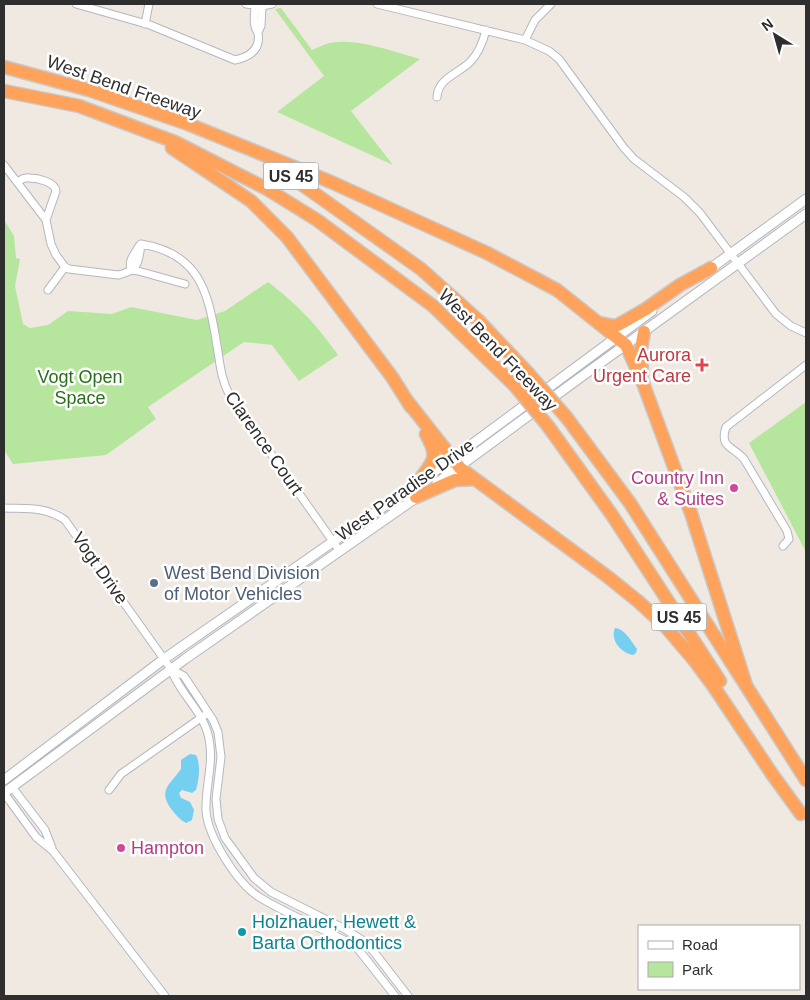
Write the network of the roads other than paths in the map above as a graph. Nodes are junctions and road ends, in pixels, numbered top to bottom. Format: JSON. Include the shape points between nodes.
{"nodes":[{"id":1,"x":76,"y":4,"type":"edge"},
{"id":2,"x":149,"y":4,"type":"edge"},
{"id":3,"x":246,"y":4,"type":"edge"},
{"id":4,"x":272,"y":4,"type":"edge"},
{"id":5,"x":378,"y":4,"type":"edge"},
{"id":6,"x":551,"y":4,"type":"edge"},
{"id":7,"x":259,"y":6,"type":"junction"},
{"id":8,"x":145,"y":24,"type":"junction"},
{"id":9,"x":486,"y":30,"type":"junction"},
{"id":10,"x":526,"y":40,"type":"junction"},
{"id":11,"x":4,"y":67,"type":"edge"},
{"id":12,"x":4,"y":91,"type":"edge"},
{"id":13,"x":437,"y":97,"type":"dead end"},
{"id":14,"x":178,"y":120,"type":"junction"},
{"id":15,"x":132,"y":127,"type":"junction"},
{"id":16,"x":4,"y":165,"type":"edge"},
{"id":17,"x":17,"y":182,"type":"junction"},
{"id":18,"x":806,"y":199,"type":"edge"},
{"id":19,"x":806,"y":214,"type":"edge"},
{"id":20,"x":46,"y":220,"type":"junction"},
{"id":21,"x":731,"y":254,"type":"junction"},
{"id":22,"x":738,"y":264,"type":"junction"},
{"id":23,"x":65,"y":267,"type":"junction"},
{"id":24,"x":711,"y":268,"type":"junction"},
{"id":25,"x":131,"y":270,"type":"junction"},
{"id":26,"x":184,"y":284,"type":"dead end"},
{"id":27,"x":48,"y":290,"type":"dead end"},
{"id":28,"x":598,"y":322,"type":"junction"},
{"id":29,"x":644,"y":332,"type":"junction"},
{"id":30,"x":806,"y":333,"type":"edge"},
{"id":31,"x":622,"y":341,"type":"junction"},
{"id":32,"x":806,"y":365,"type":"edge"},
{"id":33,"x":643,"y":383,"type":"junction"},
{"id":34,"x":408,"y":402,"type":"junction"},
{"id":35,"x":456,"y":463,"type":"junction"},
{"id":36,"x":475,"y":479,"type":"junction"},
{"id":37,"x":418,"y":482,"type":"junction"},
{"id":38,"x":416,"y":497,"type":"junction"},
{"id":39,"x":4,"y":508,"type":"edge"},
{"id":40,"x":332,"y":541,"type":"junction"},
{"id":41,"x":783,"y":546,"type":"dead end"},
{"id":42,"x":339,"y":550,"type":"junction"},
{"id":43,"x":164,"y":659,"type":"junction"},
{"id":44,"x":171,"y":669,"type":"junction"},
{"id":45,"x":746,"y":685,"type":"junction"},
{"id":46,"x":210,"y":713,"type":"junction"},
{"id":47,"x":201,"y":717,"type":"junction"},
{"id":48,"x":4,"y":778,"type":"edge"},
{"id":49,"x":806,"y":780,"type":"edge"},
{"id":50,"x":12,"y":787,"type":"junction"},
{"id":51,"x":109,"y":790,"type":"dead end"},
{"id":52,"x":4,"y":793,"type":"edge"},
{"id":53,"x":804,"y":818,"type":"edge"},
{"id":54,"x":53,"y":851,"type":"junction"},
{"id":55,"x":164,"y":996,"type":"edge"},
{"id":56,"x":395,"y":996,"type":"edge"},
{"id":57,"x":408,"y":996,"type":"edge"}],
"edges":[{"from":1,"to":8,"type":"street"},
{"from":2,"to":8,"type":"street"},
{"from":3,"to":7,"type":"street"},
{"from":4,"to":7,"type":"street"},
{"from":5,"to":9,"type":"street"},
{"from":6,"to":10,"type":"street","via":[[535,20]]},
{"from":7,"to":8,"type":"street","via":[[255,50],[235,60]]},
{"from":9,"to":10,"type":"street"},
{"from":9,"to":13,"type":"street","via":[[476,55],[440,85]]},
{"from":10,"to":21,"type":"street","via":[[549,50],[559,60],[624,148],[689,202]]},
{"from":11,"to":14,"type":"highway","name":"West Bend Freeway","number":"US 45","via":[[89,90]]},
{"from":12,"to":15,"type":"highway","name":"West Bend Freeway","number":"US 45","via":[[79,106]]},
{"from":14,"to":28,"type":"highway","via":[[331,182],[488,254],[557,290]]},
{"from":14,"to":45,"type":"highway","name":"West Bend Freeway","number":"US 45","bridge":true,"via":[[290,176],[421,269],[478,320],[567,418],[630,503]]},
{"from":15,"to":34,"type":"highway","via":[[175,150],[251,201],[287,236]]},
{"from":15,"to":53,"type":"highway","name":"West Bend Freeway","number":"US 45","bridge":true,"via":[[183,146],[267,189],[317,220],[433,306],[514,386],[581,470],[665,596]]},
{"from":16,"to":17,"type":"street"},
{"from":17,"to":20,"type":"street"},
{"from":17,"to":20,"type":"street","via":[[28,178],[53,184],[56,191]]},
{"from":18,"to":21,"type":"street","name":"West Paradise Drive"},
{"from":19,"to":22,"type":"street","name":"West Paradise Drive"},
{"from":20,"to":23,"type":"street","via":[[51,244]]},
{"from":21,"to":22,"type":"street"},
{"from":21,"to":24,"type":"street","name":"West Paradise Drive"},
{"from":22,"to":29,"type":"street","name":"West Paradise Drive"},
{"from":22,"to":30,"type":"street","via":[[776,314]]},
{"from":23,"to":25,"type":"street","via":[[118,275]]},
{"from":23,"to":27,"type":"street"},
{"from":24,"to":28,"type":"highway","via":[[618,325]]},
{"from":24,"to":31,"type":"street","name":"West Paradise Drive"},
{"from":25,"to":26,"type":"street"},
{"from":25,"to":40,"type":"street","name":"Clarence Court","via":[[130,260],[141,244],[174,255],[199,278],[211,312],[223,382],[230,396]]},
{"from":28,"to":31,"type":"highway"},
{"from":29,"to":31,"type":"street","name":"West Paradise Drive"},
{"from":29,"to":33,"type":"highway"},
{"from":31,"to":33,"type":"highway"},
{"from":31,"to":35,"type":"street","name":"West Paradise Drive"},
{"from":32,"to":41,"type":"street","via":[[731,422],[723,436],[730,450],[744,459],[788,531],[789,539]]},
{"from":33,"to":45,"type":"highway","via":[[691,513]]},
{"from":34,"to":35,"type":"highway"},
{"from":34,"to":37,"type":"highway","via":[[434,452],[433,462]]},
{"from":35,"to":36,"type":"highway"},
{"from":35,"to":37,"type":"street","name":"West Paradise Drive"},
{"from":35,"to":38,"type":"street","name":"West Paradise Drive"},
{"from":36,"to":38,"type":"highway","via":[[455,480]]},
{"from":36,"to":53,"type":"highway","via":[[608,577],[665,626],[714,687]]},
{"from":37,"to":40,"type":"street","name":"West Paradise Drive"},
{"from":38,"to":42,"type":"street","name":"West Paradise Drive"},
{"from":39,"to":43,"type":"street","name":"Vogt Drive","via":[[34,508],[65,520]]},
{"from":40,"to":42,"type":"street","name":"Clarence Court"},
{"from":40,"to":43,"type":"street","name":"West Paradise Drive"},
{"from":42,"to":44,"type":"street","name":"West Paradise Drive"},
{"from":43,"to":44,"type":"street","name":"Vogt Drive"},
{"from":43,"to":48,"type":"street","name":"West Paradise Drive"},
{"from":44,"to":46,"type":"street","via":[[184,676]]},
{"from":44,"to":47,"type":"street","via":[[176,682]]},
{"from":44,"to":50,"type":"street","name":"West Paradise Drive"},
{"from":45,"to":49,"type":"highway","name":"West Bend Freeway","number":"US 45"},
{"from":46,"to":47,"type":"street"},
{"from":46,"to":57,"type":"street","via":[[220,743],[216,799],[224,838],[262,886],[367,943]]},
{"from":47,"to":51,"type":"street","via":[[121,774]]},
{"from":47,"to":56,"type":"street","via":[[211,758],[206,811],[216,844],[258,896],[358,949]]},
{"from":48,"to":50,"type":"street"},
{"from":50,"to":52,"type":"street","name":"West Paradise Drive"},
{"from":50,"to":54,"type":"street","via":[[45,830]]},
{"from":52,"to":54,"type":"street","via":[[36,836]]},
{"from":54,"to":55,"type":"street"}]}
